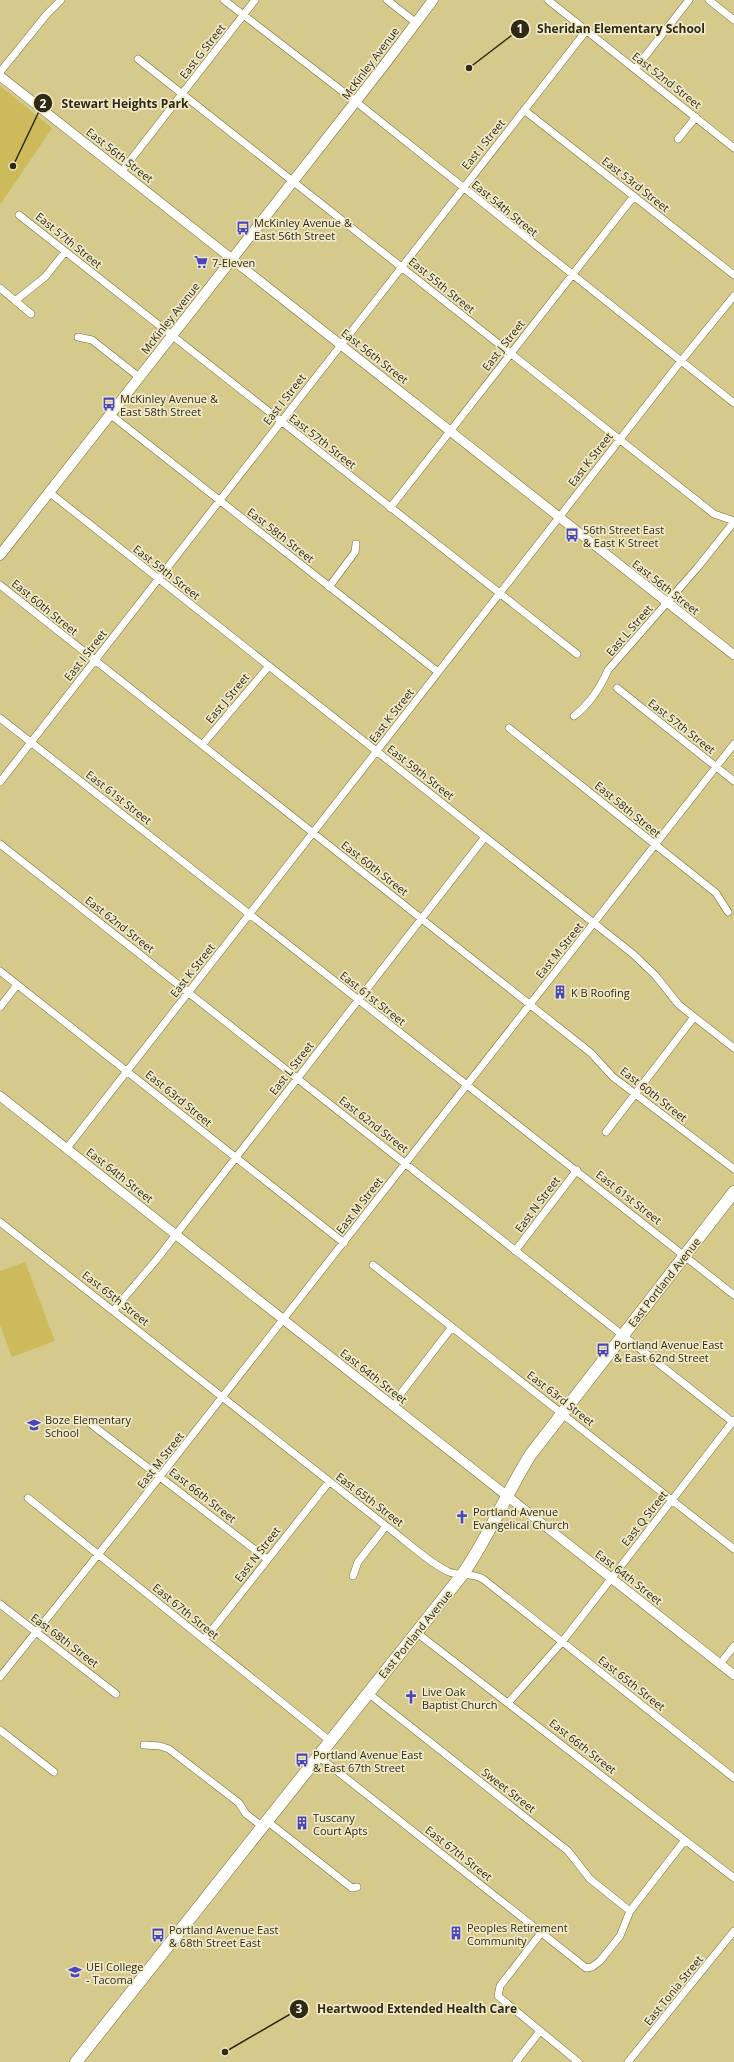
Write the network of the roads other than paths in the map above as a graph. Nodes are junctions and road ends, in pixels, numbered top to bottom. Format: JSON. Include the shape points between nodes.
{"nodes":[{"id":1,"x":61,"y":0,"type":"edge"},
{"id":2,"x":224,"y":0,"type":"edge"},
{"id":3,"x":255,"y":0,"type":"edge"},
{"id":4,"x":387,"y":0,"type":"edge"},
{"id":5,"x":433,"y":0,"type":"edge"},
{"id":6,"x":548,"y":0,"type":"edge"},
{"id":7,"x":690,"y":0,"type":"edge"},
{"id":8,"x":709,"y":0,"type":"edge"},
{"id":9,"x":244,"y":16,"type":"junction"},
{"id":10,"x":734,"y":20,"type":"edge"},
{"id":11,"x":415,"y":22,"type":"junction"},
{"id":12,"x":586,"y":31,"type":"junction"},
{"id":13,"x":138,"y":59,"type":"dead end"},
{"id":14,"x":635,"y":69,"type":"junction"},
{"id":15,"x":0,"y":72,"type":"edge"},
{"id":16,"x":0,"y":76,"type":"edge"},
{"id":17,"x":183,"y":94,"type":"junction"},
{"id":18,"x":355,"y":101,"type":"junction"},
{"id":19,"x":524,"y":110,"type":"junction"},
{"id":20,"x":696,"y":117,"type":"junction"},
{"id":21,"x":678,"y":139,"type":"dead end"},
{"id":22,"x":734,"y":148,"type":"edge"},
{"id":23,"x":122,"y":172,"type":"junction"},
{"id":24,"x":292,"y":182,"type":"junction"},
{"id":25,"x":463,"y":188,"type":"junction"},
{"id":26,"x":634,"y":196,"type":"junction"},
{"id":27,"x":19,"y":215,"type":"dead end"},
{"id":28,"x":65,"y":252,"type":"junction"},
{"id":29,"x":232,"y":258,"type":"junction"},
{"id":30,"x":402,"y":267,"type":"junction"},
{"id":31,"x":572,"y":275,"type":"junction"},
{"id":32,"x":734,"y":275,"type":"edge"},
{"id":33,"x":0,"y":288,"type":"edge"},
{"id":34,"x":734,"y":296,"type":"edge"},
{"id":35,"x":15,"y":301,"type":"junction"},
{"id":36,"x":31,"y":314,"type":"dead end"},
{"id":37,"x":172,"y":336,"type":"junction"},
{"id":38,"x":78,"y":337,"type":"dead end"},
{"id":39,"x":341,"y":344,"type":"junction"},
{"id":40,"x":510,"y":354,"type":"junction"},
{"id":41,"x":681,"y":361,"type":"junction"},
{"id":42,"x":140,"y":377,"type":"junction"},
{"id":43,"x":734,"y":403,"type":"edge"},
{"id":44,"x":111,"y":415,"type":"junction"},
{"id":45,"x":281,"y":421,"type":"junction"},
{"id":46,"x":450,"y":430,"type":"junction"},
{"id":47,"x":619,"y":440,"type":"junction"},
{"id":48,"x":49,"y":492,"type":"junction"},
{"id":49,"x":219,"y":501,"type":"junction"},
{"id":50,"x":390,"y":508,"type":"junction"},
{"id":51,"x":559,"y":518,"type":"junction"},
{"id":52,"x":734,"y":522,"type":"edge"},
{"id":53,"x":356,"y":544,"type":"dead end"},
{"id":54,"x":0,"y":555,"type":"edge"},
{"id":55,"x":158,"y":579,"type":"junction"},
{"id":56,"x":0,"y":585,"type":"edge"},
{"id":57,"x":329,"y":587,"type":"junction"},
{"id":58,"x":500,"y":593,"type":"junction"},
{"id":59,"x":667,"y":603,"type":"junction"},
{"id":60,"x":577,"y":654,"type":"dead end"},
{"id":61,"x":734,"y":655,"type":"edge"},
{"id":62,"x":94,"y":660,"type":"junction"},
{"id":63,"x":269,"y":666,"type":"junction"},
{"id":64,"x":438,"y":672,"type":"junction"},
{"id":65,"x":617,"y":688,"type":"dead end"},
{"id":66,"x":574,"y":716,"type":"dead end"},
{"id":67,"x":0,"y":718,"type":"edge"},
{"id":68,"x":509,"y":728,"type":"dead end"},
{"id":69,"x":30,"y":742,"type":"junction"},
{"id":70,"x":734,"y":744,"type":"edge"},
{"id":71,"x":202,"y":745,"type":"junction"},
{"id":72,"x":376,"y":752,"type":"junction"},
{"id":73,"x":716,"y":767,"type":"junction"},
{"id":74,"x":734,"y":781,"type":"edge"},
{"id":75,"x":0,"y":782,"type":"edge"},
{"id":76,"x":314,"y":833,"type":"junction"},
{"id":77,"x":485,"y":837,"type":"junction"},
{"id":78,"x":0,"y":844,"type":"edge"},
{"id":79,"x":655,"y":845,"type":"junction"},
{"id":80,"x":728,"y":912,"type":"dead end"},
{"id":81,"x":250,"y":914,"type":"junction"},
{"id":82,"x":421,"y":918,"type":"junction"},
{"id":83,"x":594,"y":924,"type":"junction"},
{"id":84,"x":0,"y":971,"type":"edge"},
{"id":85,"x":17,"y":985,"type":"junction"},
{"id":86,"x":189,"y":992,"type":"junction"},
{"id":87,"x":358,"y":1000,"type":"junction"},
{"id":88,"x":530,"y":1004,"type":"junction"},
{"id":89,"x":0,"y":1007,"type":"edge"},
{"id":90,"x":694,"y":1017,"type":"junction"},
{"id":91,"x":734,"y":1048,"type":"edge"},
{"id":92,"x":127,"y":1070,"type":"junction"},
{"id":93,"x":297,"y":1078,"type":"junction"},
{"id":94,"x":466,"y":1085,"type":"junction"},
{"id":95,"x":635,"y":1094,"type":"junction"},
{"id":96,"x":0,"y":1096,"type":"edge"},
{"id":97,"x":606,"y":1132,"type":"dead end"},
{"id":98,"x":66,"y":1148,"type":"junction"},
{"id":99,"x":235,"y":1157,"type":"junction"},
{"id":100,"x":406,"y":1163,"type":"junction"},
{"id":101,"x":734,"y":1169,"type":"edge"},
{"id":102,"x":577,"y":1170,"type":"junction"},
{"id":103,"x":734,"y":1192,"type":"edge"},
{"id":104,"x":0,"y":1222,"type":"edge"},
{"id":105,"x":175,"y":1234,"type":"junction"},
{"id":106,"x":344,"y":1242,"type":"junction"},
{"id":107,"x":515,"y":1251,"type":"junction"},
{"id":108,"x":685,"y":1256,"type":"junction"},
{"id":109,"x":373,"y":1265,"type":"dead end"},
{"id":110,"x":734,"y":1295,"type":"edge"},
{"id":111,"x":113,"y":1311,"type":"junction"},
{"id":112,"x":283,"y":1319,"type":"junction"},
{"id":113,"x":452,"y":1327,"type":"junction"},
{"id":114,"x":624,"y":1334,"type":"junction"},
{"id":115,"x":222,"y":1396,"type":"junction"},
{"id":116,"x":394,"y":1407,"type":"junction"},
{"id":117,"x":562,"y":1413,"type":"junction"},
{"id":118,"x":87,"y":1421,"type":"dead end"},
{"id":119,"x":734,"y":1421,"type":"edge"},
{"id":120,"x":161,"y":1476,"type":"junction"},
{"id":121,"x":329,"y":1482,"type":"junction"},
{"id":122,"x":507,"y":1495,"type":"junction"},
{"id":123,"x":28,"y":1498,"type":"dead end"},
{"id":124,"x":671,"y":1500,"type":"junction"},
{"id":125,"x":386,"y":1526,"type":"junction"},
{"id":126,"x":734,"y":1549,"type":"edge"},
{"id":127,"x":99,"y":1555,"type":"junction"},
{"id":128,"x":267,"y":1559,"type":"junction"},
{"id":129,"x":353,"y":1576,"type":"dead end"},
{"id":130,"x":462,"y":1576,"type":"junction"},
{"id":131,"x":611,"y":1578,"type":"junction"},
{"id":132,"x":0,"y":1604,"type":"edge"},
{"id":133,"x":37,"y":1633,"type":"junction"},
{"id":134,"x":417,"y":1633,"type":"junction"},
{"id":135,"x":204,"y":1640,"type":"junction"},
{"id":136,"x":562,"y":1642,"type":"junction"},
{"id":137,"x":734,"y":1646,"type":"edge"},
{"id":138,"x":720,"y":1664,"type":"junction"},
{"id":139,"x":734,"y":1675,"type":"edge"},
{"id":140,"x":0,"y":1677,"type":"edge"},
{"id":141,"x":368,"y":1693,"type":"junction"},
{"id":142,"x":116,"y":1694,"type":"dead end"},
{"id":143,"x":508,"y":1702,"type":"junction"},
{"id":144,"x":0,"y":1730,"type":"edge"},
{"id":145,"x":330,"y":1741,"type":"junction"},
{"id":146,"x":144,"y":1745,"type":"dead end"},
{"id":147,"x":318,"y":1756,"type":"junction"},
{"id":148,"x":54,"y":1772,"type":"dead end"},
{"id":149,"x":734,"y":1778,"type":"edge"},
{"id":150,"x":265,"y":1824,"type":"junction"},
{"id":151,"x":686,"y":1840,"type":"junction"},
{"id":152,"x":734,"y":1878,"type":"edge"},
{"id":153,"x":357,"y":1887,"type":"dead end"},
{"id":154,"x":630,"y":1911,"type":"junction"},
{"id":155,"x":734,"y":1931,"type":"edge"},
{"id":156,"x":541,"y":1932,"type":"junction"},
{"id":157,"x":540,"y":2031,"type":"junction"},
{"id":158,"x":76,"y":2062,"type":"edge"},
{"id":159,"x":516,"y":2062,"type":"edge"},
{"id":160,"x":578,"y":2062,"type":"edge"},
{"id":161,"x":628,"y":2062,"type":"edge"}],
"edges":[{"from":1,"to":15,"type":"street"},
{"from":2,"to":9,"type":"street","name":"East 54th Street"},
{"from":3,"to":9,"type":"street","name":"East G Street"},
{"from":4,"to":11,"type":"street"},
{"from":5,"to":11,"type":"main road","name":"McKinley Avenue"},
{"from":6,"to":12,"type":"street","name":"East 52nd Street"},
{"from":7,"to":14,"type":"street"},
{"from":8,"to":10,"type":"street"},
{"from":9,"to":17,"type":"street","name":"East G Street"},
{"from":9,"to":18,"type":"street","name":"East 54th Street"},
{"from":11,"to":18,"type":"main road","name":"McKinley Avenue"},
{"from":12,"to":14,"type":"street","name":"East 52nd Street"},
{"from":12,"to":19,"type":"street","name":"East I Street"},
{"from":13,"to":17,"type":"street","name":"East 55th Street"},
{"from":14,"to":20,"type":"street","name":"East 52nd Street"},
{"from":16,"to":23,"type":"street","name":"East 56th Street"},
{"from":17,"to":23,"type":"street","name":"East G Street"},
{"from":17,"to":24,"type":"street","name":"East 55th Street"},
{"from":18,"to":24,"type":"main road","name":"McKinley Avenue"},
{"from":18,"to":25,"type":"street","name":"East 54th Street"},
{"from":19,"to":25,"type":"street","name":"East I Street"},
{"from":19,"to":26,"type":"street","name":"East 53rd Street"},
{"from":20,"to":21,"type":"street"},
{"from":20,"to":22,"type":"street","name":"East 52nd Street"},
{"from":23,"to":29,"type":"street","name":"East 56th Street"},
{"from":24,"to":29,"type":"main road","name":"McKinley Avenue"},
{"from":24,"to":30,"type":"street","name":"East 55th Street"},
{"from":25,"to":30,"type":"street","name":"East I Street"},
{"from":25,"to":31,"type":"street","name":"East 54th Street"},
{"from":26,"to":31,"type":"street","name":"East J Street"},
{"from":26,"to":32,"type":"street","name":"East 53rd Street"},
{"from":27,"to":28,"type":"street","name":"East 57th Street"},
{"from":28,"to":35,"type":"street","via":[[45,277]]},
{"from":28,"to":37,"type":"street","name":"East 57th Street"},
{"from":29,"to":37,"type":"main road","name":"McKinley Avenue"},
{"from":29,"to":39,"type":"street","name":"East 56th Street"},
{"from":30,"to":39,"type":"street","name":"East I Street"},
{"from":30,"to":40,"type":"street","name":"East 55th Street"},
{"from":31,"to":40,"type":"street","name":"East J Street"},
{"from":31,"to":41,"type":"street","name":"East 54th Street"},
{"from":33,"to":35,"type":"street"},
{"from":34,"to":41,"type":"street","name":"East K Street"},
{"from":35,"to":36,"type":"street"},
{"from":37,"to":42,"type":"main road","name":"McKinley Avenue"},
{"from":37,"to":45,"type":"street","name":"East 57th Street"},
{"from":38,"to":42,"type":"street","via":[[92,340]]},
{"from":39,"to":45,"type":"street","name":"East I Street"},
{"from":39,"to":46,"type":"street","name":"East 56th Street"},
{"from":40,"to":46,"type":"street","name":"East J Street"},
{"from":40,"to":47,"type":"street","name":"East 55th Street"},
{"from":41,"to":43,"type":"street","name":"East 54th Street"},
{"from":41,"to":47,"type":"street","name":"East K Street"},
{"from":42,"to":44,"type":"main road","name":"McKinley Avenue"},
{"from":44,"to":48,"type":"main road","name":"McKinley Avenue"},
{"from":44,"to":49,"type":"street","name":"East 58th Street"},
{"from":45,"to":49,"type":"street","name":"East I Street"},
{"from":45,"to":50,"type":"street","name":"East 57th Street"},
{"from":46,"to":50,"type":"street","name":"East J Street"},
{"from":46,"to":51,"type":"street","name":"East 56th Street"},
{"from":47,"to":51,"type":"street","name":"East K Street"},
{"from":47,"to":52,"type":"street","name":"East 55th Street","via":[[714,514]]},
{"from":48,"to":54,"type":"main road","name":"McKinley Avenue"},
{"from":48,"to":55,"type":"street","name":"East 59th Street"},
{"from":49,"to":55,"type":"street","name":"East I Street"},
{"from":49,"to":57,"type":"street","name":"East 58th Street"},
{"from":50,"to":58,"type":"street","name":"East 57th Street"},
{"from":51,"to":58,"type":"street","name":"East K Street"},
{"from":51,"to":59,"type":"street","name":"East 56th Street"},
{"from":52,"to":59,"type":"street","name":"East L Street"},
{"from":53,"to":57,"type":"street","via":[[355,552]]},
{"from":55,"to":62,"type":"street","name":"East I Street"},
{"from":55,"to":63,"type":"street","name":"East 59th Street"},
{"from":56,"to":62,"type":"street","name":"East 60th Street"},
{"from":57,"to":64,"type":"street","name":"East 58th Street"},
{"from":58,"to":60,"type":"street","name":"East 57th Street"},
{"from":58,"to":64,"type":"street","name":"East K Street"},
{"from":59,"to":61,"type":"street","name":"East 56th Street"},
{"from":59,"to":66,"type":"street","name":"East L Street","via":[[608,670],[601,687]]},
{"from":62,"to":69,"type":"street","name":"East I Street"},
{"from":62,"to":71,"type":"street","name":"East 60th Street"},
{"from":63,"to":71,"type":"street","name":"East J Street"},
{"from":63,"to":72,"type":"street","name":"East 59th Street"},
{"from":64,"to":72,"type":"street","name":"East K Street"},
{"from":65,"to":73,"type":"street","name":"East 57th Street"},
{"from":67,"to":69,"type":"street","name":"East 61st Street"},
{"from":68,"to":79,"type":"street","name":"East 58th Street"},
{"from":69,"to":75,"type":"street","name":"East I Street"},
{"from":69,"to":81,"type":"street","name":"East 61st Street"},
{"from":70,"to":73,"type":"street","name":"East M Street"},
{"from":71,"to":76,"type":"street","name":"East 60th Street"},
{"from":72,"to":76,"type":"street","name":"East K Street"},
{"from":72,"to":77,"type":"street","name":"East 59th Street"},
{"from":73,"to":74,"type":"street","name":"East 57th Street"},
{"from":73,"to":79,"type":"street","name":"East M Street"},
{"from":76,"to":81,"type":"street","name":"East K Street"},
{"from":76,"to":82,"type":"street","name":"East 60th Street"},
{"from":77,"to":82,"type":"street","name":"East L Street"},
{"from":77,"to":83,"type":"street","name":"East 59th Street"},
{"from":78,"to":86,"type":"street","name":"East 62nd Street"},
{"from":79,"to":80,"type":"street","name":"East 58th Street","via":[[716,893]]},
{"from":79,"to":83,"type":"street","name":"East M Street"},
{"from":81,"to":86,"type":"street","name":"East K Street"},
{"from":81,"to":87,"type":"street","name":"East 61st Street"},
{"from":82,"to":87,"type":"street","name":"East L Street"},
{"from":82,"to":88,"type":"street","name":"East 60th Street"},
{"from":83,"to":88,"type":"street","name":"East M Street"},
{"from":83,"to":90,"type":"street","name":"East 59th Street","via":[[648,968],[674,1000]]},
{"from":84,"to":85,"type":"street","name":"East 63rd Street"},
{"from":85,"to":89,"type":"street"},
{"from":85,"to":92,"type":"street","name":"East 63rd Street"},
{"from":86,"to":92,"type":"street","name":"East K Street"},
{"from":86,"to":93,"type":"street","name":"East 62nd Street"},
{"from":87,"to":93,"type":"street","name":"East L Street"},
{"from":87,"to":94,"type":"street","name":"East 61st Street"},
{"from":88,"to":94,"type":"street","name":"East M Street"},
{"from":88,"to":95,"type":"street","name":"East 60th Street","via":[[591,1053],[613,1077]]},
{"from":90,"to":91,"type":"street","name":"East 59th Street"},
{"from":90,"to":95,"type":"street"},
{"from":92,"to":98,"type":"street","name":"East K Street"},
{"from":92,"to":99,"type":"street","name":"East 63rd Street"},
{"from":93,"to":99,"type":"street","name":"East L Street"},
{"from":93,"to":100,"type":"street","name":"East 62nd Street"},
{"from":94,"to":100,"type":"street","name":"East M Street"},
{"from":94,"to":102,"type":"street","name":"East 61st Street"},
{"from":95,"to":97,"type":"street"},
{"from":95,"to":101,"type":"street","name":"East 60th Street"},
{"from":96,"to":98,"type":"street","name":"East 64th Street"},
{"from":98,"to":105,"type":"street","name":"East 64th Street"},
{"from":99,"to":105,"type":"street","name":"East L Street"},
{"from":99,"to":106,"type":"street","name":"East 63rd Street"},
{"from":100,"to":106,"type":"street","name":"East M Street"},
{"from":100,"to":107,"type":"street","name":"East 62nd Street"},
{"from":102,"to":107,"type":"street","name":"East N Street"},
{"from":102,"to":108,"type":"street","name":"East 61st Street"},
{"from":103,"to":108,"type":"main road","name":"East Portland Avenue"},
{"from":104,"to":111,"type":"street","name":"East 65th Street"},
{"from":105,"to":111,"type":"street","name":"East L Street"},
{"from":105,"to":112,"type":"street","name":"East 64th Street"},
{"from":106,"to":112,"type":"street","name":"East M Street"},
{"from":107,"to":114,"type":"street","name":"East 62nd Street"},
{"from":108,"to":110,"type":"street","name":"East 61st Street"},
{"from":108,"to":114,"type":"main road","name":"East Portland Avenue"},
{"from":109,"to":113,"type":"street","name":"East 63rd Street"},
{"from":111,"to":115,"type":"street","name":"East 65th Street"},
{"from":112,"to":115,"type":"street","name":"East M Street"},
{"from":112,"to":116,"type":"street","name":"East 64th Street"},
{"from":113,"to":116,"type":"street","via":[[402,1392]]},
{"from":113,"to":117,"type":"street","name":"East 63rd Street"},
{"from":114,"to":117,"type":"main road","name":"East Portland Avenue"},
{"from":114,"to":119,"type":"street","name":"East 62nd Street"},
{"from":115,"to":120,"type":"street","name":"East M Street"},
{"from":115,"to":121,"type":"street","name":"East 65th Street"},
{"from":116,"to":122,"type":"street","name":"East 64th Street"},
{"from":117,"to":122,"type":"main road","name":"East Portland Avenue","via":[[531,1454]]},
{"from":117,"to":124,"type":"street","name":"East 63rd Street"},
{"from":118,"to":120,"type":"street","name":"East 66th Street"},
{"from":119,"to":124,"type":"street","name":"East Q Street"},
{"from":120,"to":127,"type":"street","name":"East M Street"},
{"from":120,"to":128,"type":"street","name":"East 66th Street"},
{"from":121,"to":125,"type":"street","name":"East 65th Street"},
{"from":121,"to":128,"type":"street","name":"East N Street"},
{"from":122,"to":130,"type":"main road","name":"East Portland Avenue","via":[[482,1545]]},
{"from":122,"to":131,"type":"street","name":"East 64th Street"},
{"from":123,"to":127,"type":"street","name":"East 67th Street"},
{"from":124,"to":126,"type":"street","name":"East 63rd Street"},
{"from":124,"to":131,"type":"street","name":"East Q Street"},
{"from":125,"to":129,"type":"street","via":[[358,1562]]},
{"from":125,"to":130,"type":"street","name":"East 65th Street","via":[[446,1571]]},
{"from":127,"to":133,"type":"street","name":"East M Street"},
{"from":127,"to":135,"type":"street","name":"East 67th Street"},
{"from":128,"to":135,"type":"street","name":"East N Street"},
{"from":130,"to":134,"type":"main road","name":"East Portland Avenue"},
{"from":130,"to":136,"type":"street","name":"East 65th Street","via":[[482,1579]]},
{"from":131,"to":136,"type":"street","name":"East Q Street"},
{"from":131,"to":138,"type":"street","name":"East 64th Street"},
{"from":132,"to":133,"type":"street","name":"East 68th Street"},
{"from":133,"to":140,"type":"street","name":"East M Street"},
{"from":133,"to":142,"type":"street","name":"East 68th Street"},
{"from":134,"to":141,"type":"main road","name":"East Portland Avenue"},
{"from":134,"to":143,"type":"street","name":"East 66th Street"},
{"from":135,"to":145,"type":"street","name":"East 67th Street"},
{"from":136,"to":143,"type":"street","name":"East Q Street"},
{"from":136,"to":149,"type":"street","name":"East 65th Street"},
{"from":137,"to":138,"type":"street"},
{"from":138,"to":139,"type":"street","name":"East 64th Street"},
{"from":141,"to":145,"type":"main road","name":"East Portland Avenue"},
{"from":141,"to":154,"type":"street","name":"Sweet Street","via":[[568,1851],[590,1879]]},
{"from":143,"to":151,"type":"street","name":"East 66th Street"},
{"from":144,"to":148,"type":"street"},
{"from":145,"to":147,"type":"main road","name":"East Portland Avenue"},
{"from":146,"to":150,"type":"street","via":[[169,1749],[239,1802],[246,1814]]},
{"from":147,"to":150,"type":"main road","name":"East Portland Avenue"},
{"from":147,"to":156,"type":"street","name":"East 67th Street"},
{"from":150,"to":153,"type":"street","via":[[352,1888]]},
{"from":150,"to":158,"type":"main road","name":"East Portland Avenue"},
{"from":151,"to":152,"type":"street","name":"East 66th Street"},
{"from":151,"to":154,"type":"street"},
{"from":154,"to":156,"type":"street","name":"East 67th Street","via":[[620,1936],[592,1967],[586,1968]]},
{"from":155,"to":161,"type":"street","name":"East Tonia Street"},
{"from":156,"to":157,"type":"street","via":[[498,1992],[501,1999]]},
{"from":157,"to":159,"type":"street"},
{"from":157,"to":160,"type":"street"}]}
